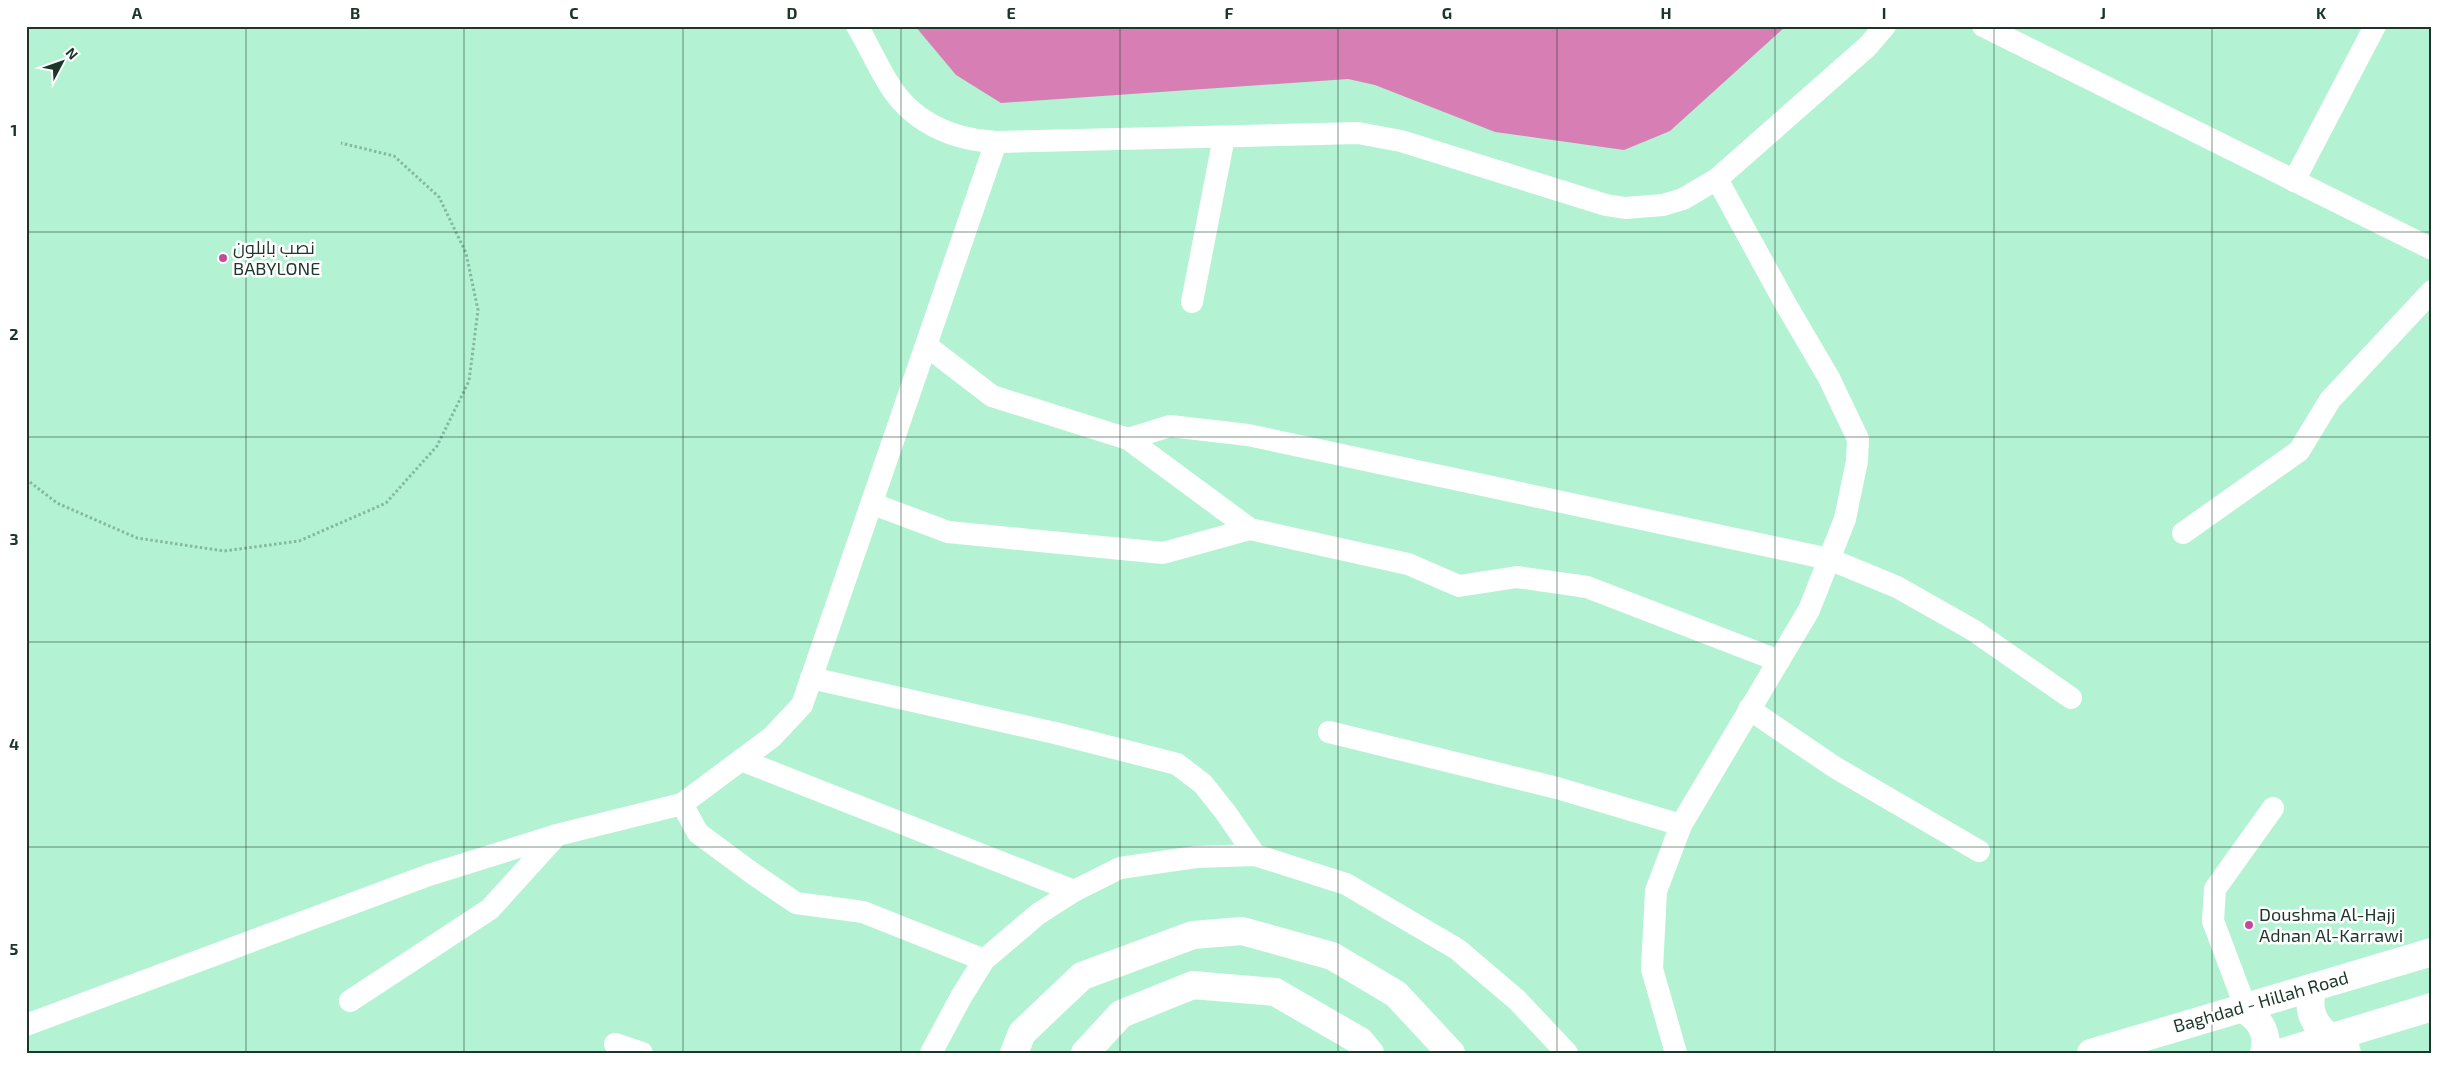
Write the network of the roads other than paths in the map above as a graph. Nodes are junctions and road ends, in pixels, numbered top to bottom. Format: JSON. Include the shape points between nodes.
{"nodes":[{"id":1,"x":857,"y":26,"type":"edge"},
{"id":2,"x":1885,"y":26,"type":"edge"},
{"id":3,"x":1983,"y":26,"type":"edge"},
{"id":4,"x":2375,"y":26,"type":"edge"},
{"id":5,"x":1224,"y":137,"type":"junction"},
{"id":6,"x":996,"y":142,"type":"junction"},
{"id":7,"x":1717,"y":179,"type":"junction"},
{"id":8,"x":2294,"y":181,"type":"junction"},
{"id":9,"x":2432,"y":249,"type":"edge"},
{"id":10,"x":2432,"y":291,"type":"edge"},
{"id":11,"x":1192,"y":302,"type":"dead end"},
{"id":12,"x":927,"y":346,"type":"junction"},
{"id":13,"x":1128,"y":440,"type":"junction"},
{"id":14,"x":873,"y":504,"type":"junction"},
{"id":15,"x":1250,"y":529,"type":"junction"},
{"id":16,"x":2183,"y":533,"type":"dead end"},
{"id":17,"x":1830,"y":559,"type":"junction"},
{"id":18,"x":1779,"y":661,"type":"junction"},
{"id":19,"x":811,"y":678,"type":"junction"},
{"id":20,"x":2071,"y":698,"type":"dead end"},
{"id":21,"x":1749,"y":709,"type":"junction"},
{"id":22,"x":1329,"y":732,"type":"dead end"},
{"id":23,"x":741,"y":760,"type":"junction"},
{"id":24,"x":682,"y":804,"type":"junction"},
{"id":25,"x":2273,"y":808,"type":"dead end"},
{"id":26,"x":1681,"y":825,"type":"junction"},
{"id":27,"x":557,"y":835,"type":"junction"},
{"id":28,"x":1979,"y":851,"type":"dead end"},
{"id":29,"x":1255,"y":856,"type":"junction"},
{"id":30,"x":1074,"y":891,"type":"junction"},
{"id":31,"x":2432,"y":952,"type":"edge"},
{"id":32,"x":984,"y":960,"type":"junction"},
{"id":33,"x":2313,"y":987,"type":"junction"},
{"id":34,"x":350,"y":1001,"type":"dead end"},
{"id":35,"x":2243,"y":1006,"type":"junction"},
{"id":36,"x":2432,"y":1007,"type":"edge"},
{"id":37,"x":26,"y":1025,"type":"edge"},
{"id":38,"x":2342,"y":1041,"type":"edge"},
{"id":39,"x":615,"y":1044,"type":"dead end"},
{"id":40,"x":642,"y":1053,"type":"edge"},
{"id":41,"x":931,"y":1053,"type":"edge"},
{"id":42,"x":1014,"y":1053,"type":"edge"},
{"id":43,"x":1084,"y":1053,"type":"edge"},
{"id":44,"x":1370,"y":1053,"type":"edge"},
{"id":45,"x":1451,"y":1053,"type":"edge"},
{"id":46,"x":1567,"y":1053,"type":"edge"},
{"id":47,"x":1676,"y":1053,"type":"edge"},
{"id":48,"x":2092,"y":1053,"type":"edge"},
{"id":49,"x":2264,"y":1053,"type":"edge"},
{"id":50,"x":2280,"y":1053,"type":"edge"}],
"edges":[{"from":1,"to":6,"type":"street","via":[[886,80],[907,108],[938,130],[956,137]]},
{"from":2,"to":7,"type":"street","via":[[1868,46]]},
{"from":3,"to":8,"type":"street"},
{"from":4,"to":8,"type":"street"},
{"from":5,"to":6,"type":"street"},
{"from":5,"to":7,"type":"street","via":[[1378,135],[1625,208],[1654,206],[1682,199]]},
{"from":5,"to":11,"type":"street"},
{"from":6,"to":12,"type":"street"},
{"from":7,"to":17,"type":"street","via":[[1829,378],[1858,438],[1857,461],[1845,520]]},
{"from":8,"to":9,"type":"street"},
{"from":10,"to":16,"type":"street","via":[[2330,400],[2299,451]]},
{"from":12,"to":13,"type":"street","via":[[992,396]]},
{"from":12,"to":14,"type":"street"},
{"from":13,"to":15,"type":"street"},
{"from":13,"to":17,"type":"street","via":[[1170,426],[1248,435]]},
{"from":14,"to":15,"type":"street","via":[[948,532],[1162,553]]},
{"from":14,"to":19,"type":"street"},
{"from":15,"to":18,"type":"street","via":[[1408,564],[1459,586],[1517,577],[1587,587]]},
{"from":17,"to":18,"type":"street","via":[[1810,610]]},
{"from":17,"to":20,"type":"street","via":[[1897,587],[1973,630]]},
{"from":18,"to":21,"type":"street"},
{"from":19,"to":23,"type":"street","via":[[802,705],[772,737]]},
{"from":19,"to":29,"type":"street","via":[[1177,764],[1203,784]]},
{"from":21,"to":26,"type":"street"},
{"from":21,"to":28,"type":"street","via":[[1836,768]]},
{"from":22,"to":26,"type":"street","via":[[1558,788]]},
{"from":23,"to":24,"type":"street"},
{"from":23,"to":30,"type":"street"},
{"from":24,"to":27,"type":"street"},
{"from":24,"to":32,"type":"street","via":[[698,833],[796,903],[863,912]]},
{"from":25,"to":35,"type":"street","via":[[2214,889],[2213,921]]},
{"from":26,"to":47,"type":"street","via":[[1656,890],[1652,969]]},
{"from":27,"to":34,"type":"street","via":[[490,909]]},
{"from":27,"to":37,"type":"street","via":[[429,875]]},
{"from":29,"to":30,"type":"street","via":[[1196,857],[1120,868]]},
{"from":29,"to":46,"type":"street","via":[[1346,884],[1457,948],[1517,1000]]},
{"from":30,"to":32,"type":"street","via":[[1038,914]]},
{"from":31,"to":33,"type":"highway","name":"Baghdad - Hillah Road"},
{"from":32,"to":41,"type":"street","via":[[960,997]]},
{"from":33,"to":35,"type":"highway","name":"Baghdad - Hillah Road"},
{"from":33,"to":38,"type":"highway","via":[[2312,1016],[2320,1029]]},
{"from":35,"to":48,"type":"highway","name":"Baghdad - Hillah Road"},
{"from":35,"to":49,"type":"highway","via":[[2262,1028]]},
{"from":36,"to":38,"type":"highway"},
{"from":38,"to":50,"type":"highway"},
{"from":39,"to":40,"type":"street"},
{"from":42,"to":45,"type":"highway","via":[[1022,1033],[1082,976],[1194,935],[1242,931],[1332,956],[1396,994]]},
{"from":43,"to":44,"type":"highway","via":[[1121,1014],[1193,985],[1274,992],[1360,1041]]}]}
